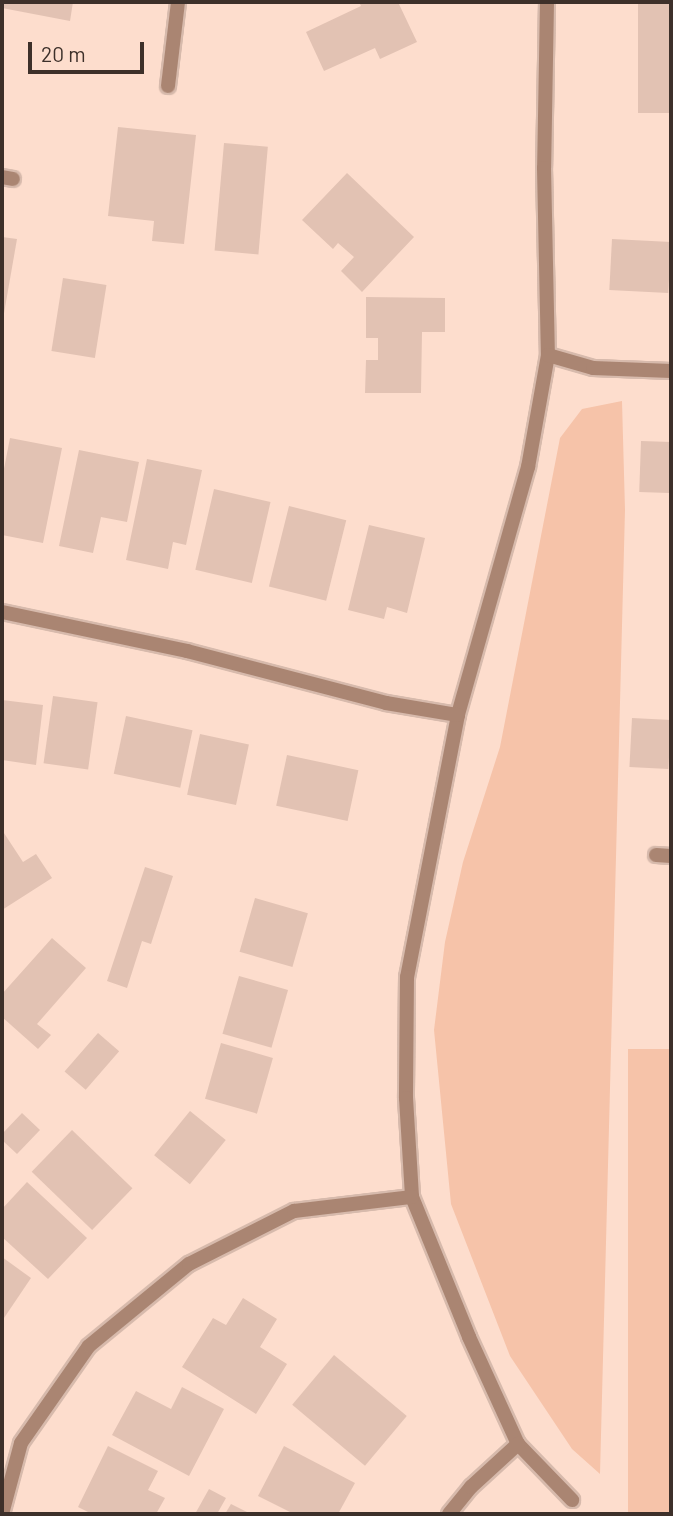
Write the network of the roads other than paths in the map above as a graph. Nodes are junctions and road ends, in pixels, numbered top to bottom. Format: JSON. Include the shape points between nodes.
{"nodes":[{"id":1,"x":178,"y":2,"type":"edge"},
{"id":2,"x":547,"y":2,"type":"edge"},
{"id":3,"x":168,"y":86,"type":"dead end"},
{"id":4,"x":548,"y":355,"type":"junction"},
{"id":5,"x":671,"y":371,"type":"edge"},
{"id":6,"x":2,"y":612,"type":"edge"},
{"id":7,"x":458,"y":715,"type":"junction"},
{"id":8,"x":656,"y":855,"type":"dead end"},
{"id":9,"x":671,"y":856,"type":"edge"},
{"id":10,"x":412,"y":1197,"type":"junction"},
{"id":11,"x":518,"y":1444,"type":"junction"},
{"id":12,"x":572,"y":1500,"type":"dead end"},
{"id":13,"x":2,"y":1514,"type":"edge"},
{"id":14,"x":449,"y":1514,"type":"edge"}],
"edges":[{"from":1,"to":3,"type":"street"},
{"from":2,"to":4,"type":"street"},
{"from":4,"to":5,"type":"street","via":[[593,368]]},
{"from":4,"to":7,"type":"street","via":[[528,467]]},
{"from":6,"to":7,"type":"street","via":[[187,651],[386,703]]},
{"from":7,"to":10,"type":"street","via":[[407,977],[406,1098]]},
{"from":8,"to":9,"type":"street"},
{"from":10,"to":11,"type":"street"},
{"from":10,"to":13,"type":"street","via":[[294,1212],[189,1264],[89,1346],[21,1444]]},
{"from":11,"to":12,"type":"street"},
{"from":11,"to":14,"type":"street"}]}
